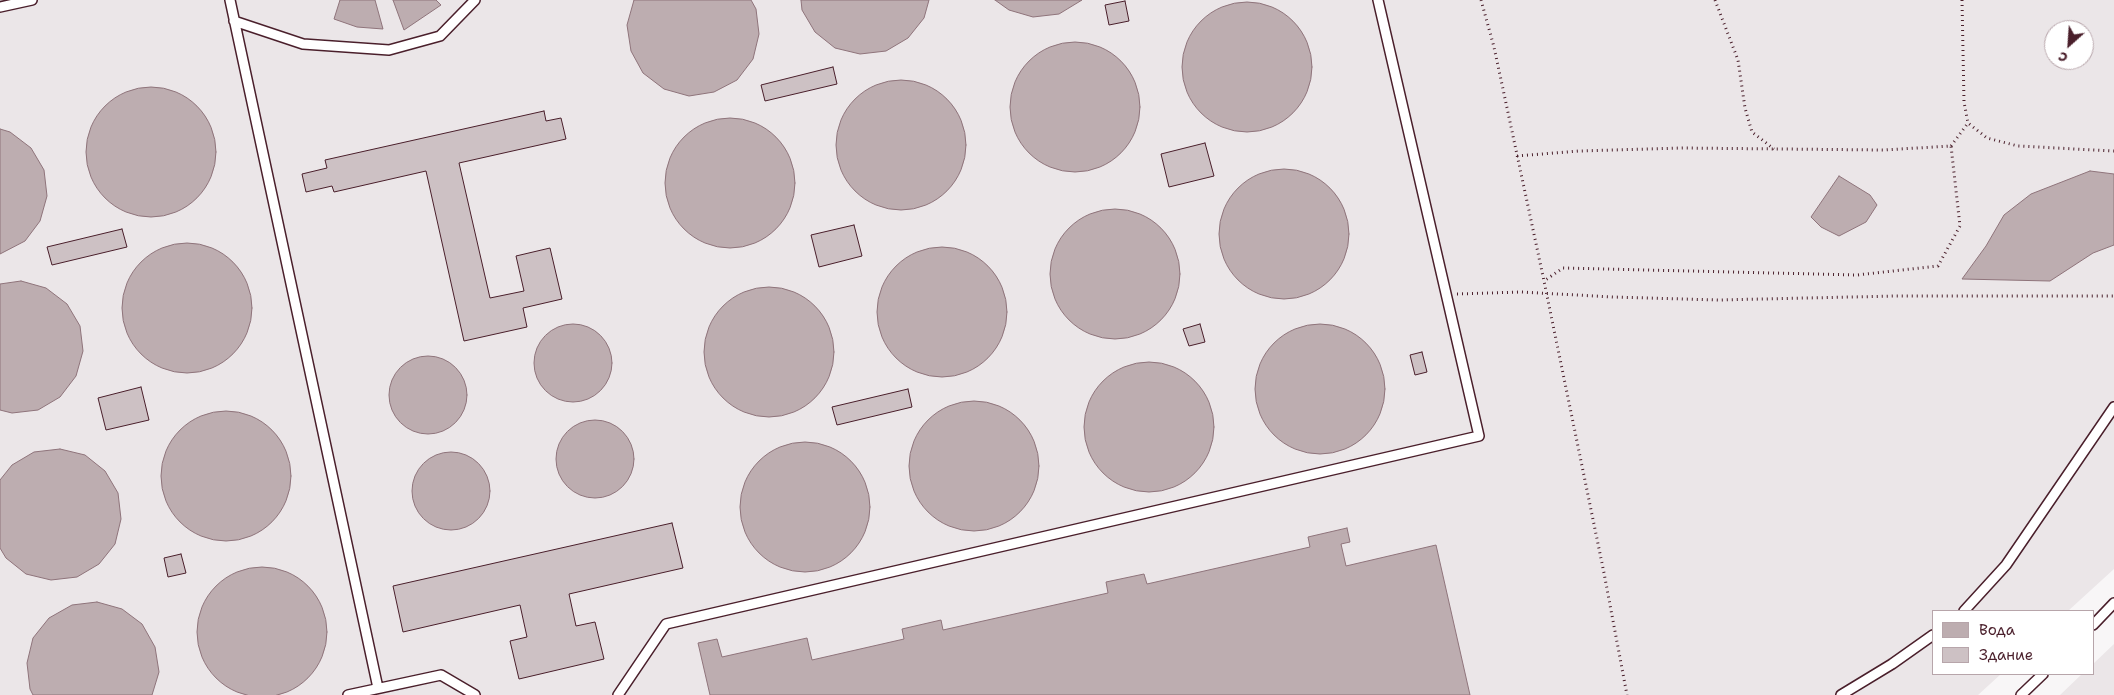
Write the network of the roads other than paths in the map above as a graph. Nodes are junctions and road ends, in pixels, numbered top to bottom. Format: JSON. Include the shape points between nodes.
{"nodes":[{"id":1,"x":32,"y":0,"type":"edge"},
{"id":2,"x":230,"y":0,"type":"edge"},
{"id":3,"x":475,"y":0,"type":"edge"},
{"id":4,"x":1378,"y":0,"type":"edge"},
{"id":5,"x":0,"y":7,"type":"edge"},
{"id":6,"x":234,"y":21,"type":"junction"},
{"id":7,"x":2114,"y":407,"type":"edge"},
{"id":8,"x":2114,"y":603,"type":"edge"},
{"id":9,"x":1965,"y":610,"type":"edge"},
{"id":10,"x":2094,"y":624,"type":"edge"},
{"id":11,"x":1932,"y":636,"type":"edge"},
{"id":12,"x":2042,"y":675,"type":"edge"},
{"id":13,"x":378,"y":688,"type":"junction"},
{"id":14,"x":348,"y":695,"type":"edge"},
{"id":15,"x":475,"y":695,"type":"edge"},
{"id":16,"x":618,"y":695,"type":"edge"},
{"id":17,"x":1841,"y":695,"type":"edge"},
{"id":18,"x":2021,"y":695,"type":"edge"}],
"edges":[{"from":1,"to":5,"type":"lane"},
{"from":2,"to":6,"type":"lane"},
{"from":3,"to":6,"type":"lane","via":[[440,36],[389,50],[303,44]]},
{"from":4,"to":16,"type":"lane","via":[[1479,436],[666,624]]},
{"from":6,"to":13,"type":"lane"},
{"from":7,"to":9,"type":"lane","via":[[2006,565]]},
{"from":8,"to":10,"type":"lane"},
{"from":11,"to":17,"type":"lane"},
{"from":12,"to":18,"type":"lane"},
{"from":13,"to":14,"type":"lane"},
{"from":13,"to":15,"type":"lane","via":[[441,675]]}]}
